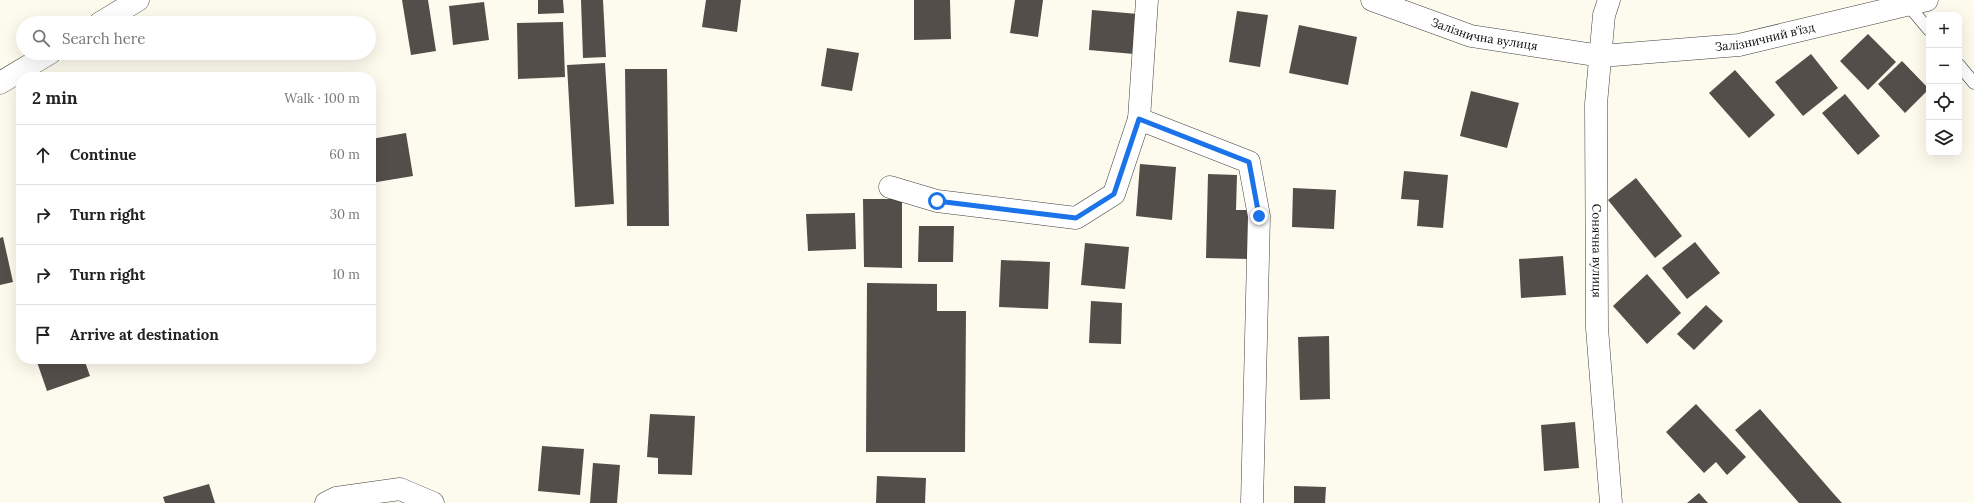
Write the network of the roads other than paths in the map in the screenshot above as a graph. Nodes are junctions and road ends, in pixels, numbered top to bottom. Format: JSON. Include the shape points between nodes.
{"nodes":[{"id":1,"x":138,"y":0,"type":"edge"},
{"id":2,"x":1147,"y":0,"type":"edge"},
{"id":3,"x":1372,"y":0,"type":"edge"},
{"id":4,"x":1609,"y":0,"type":"edge"},
{"id":5,"x":1917,"y":2,"type":"edge"},
{"id":6,"x":112,"y":16,"type":"edge"},
{"id":7,"x":1926,"y":23,"type":"edge"},
{"id":8,"x":1601,"y":56,"type":"junction"},
{"id":9,"x":38,"y":60,"type":"edge"},
{"id":10,"x":1962,"y":69,"type":"edge"},
{"id":11,"x":18,"y":72,"type":"edge"},
{"id":12,"x":16,"y":73,"type":"edge"},
{"id":13,"x":0,"y":83,"type":"edge"},
{"id":14,"x":1974,"y":83,"type":"edge"},
{"id":15,"x":1139,"y":119,"type":"junction"},
{"id":16,"x":890,"y":187,"type":"dead end"},
{"id":17,"x":326,"y":503,"type":"edge"},
{"id":18,"x":433,"y":503,"type":"edge"},
{"id":19,"x":1252,"y":503,"type":"edge"},
{"id":20,"x":1611,"y":503,"type":"edge"}],
"edges":[{"from":1,"to":6,"type":"street"},
{"from":2,"to":15,"type":"street"},
{"from":3,"to":8,"type":"street","name":"Залізнична вулиця","via":[[1471,36]]},
{"from":4,"to":8,"type":"street","name":"Сонячна вулиця","via":[[1604,15]]},
{"from":5,"to":7,"type":"lane"},
{"from":5,"to":8,"type":"street","name":"Залізничний в'їзд","via":[[1739,45]]},
{"from":8,"to":20,"type":"street","name":"Сонячна вулиця","via":[[1596,104],[1597,328]]},
{"from":9,"to":11,"type":"street"},
{"from":10,"to":14,"type":"lane"},
{"from":12,"to":13,"type":"street"},
{"from":15,"to":16,"type":"street","via":[[1114,194],[1076,218],[937,201]]},
{"from":15,"to":19,"type":"street","via":[[1249,162],[1259,216]]},
{"from":17,"to":18,"type":"street","via":[[336,498],[400,489]]}]}
